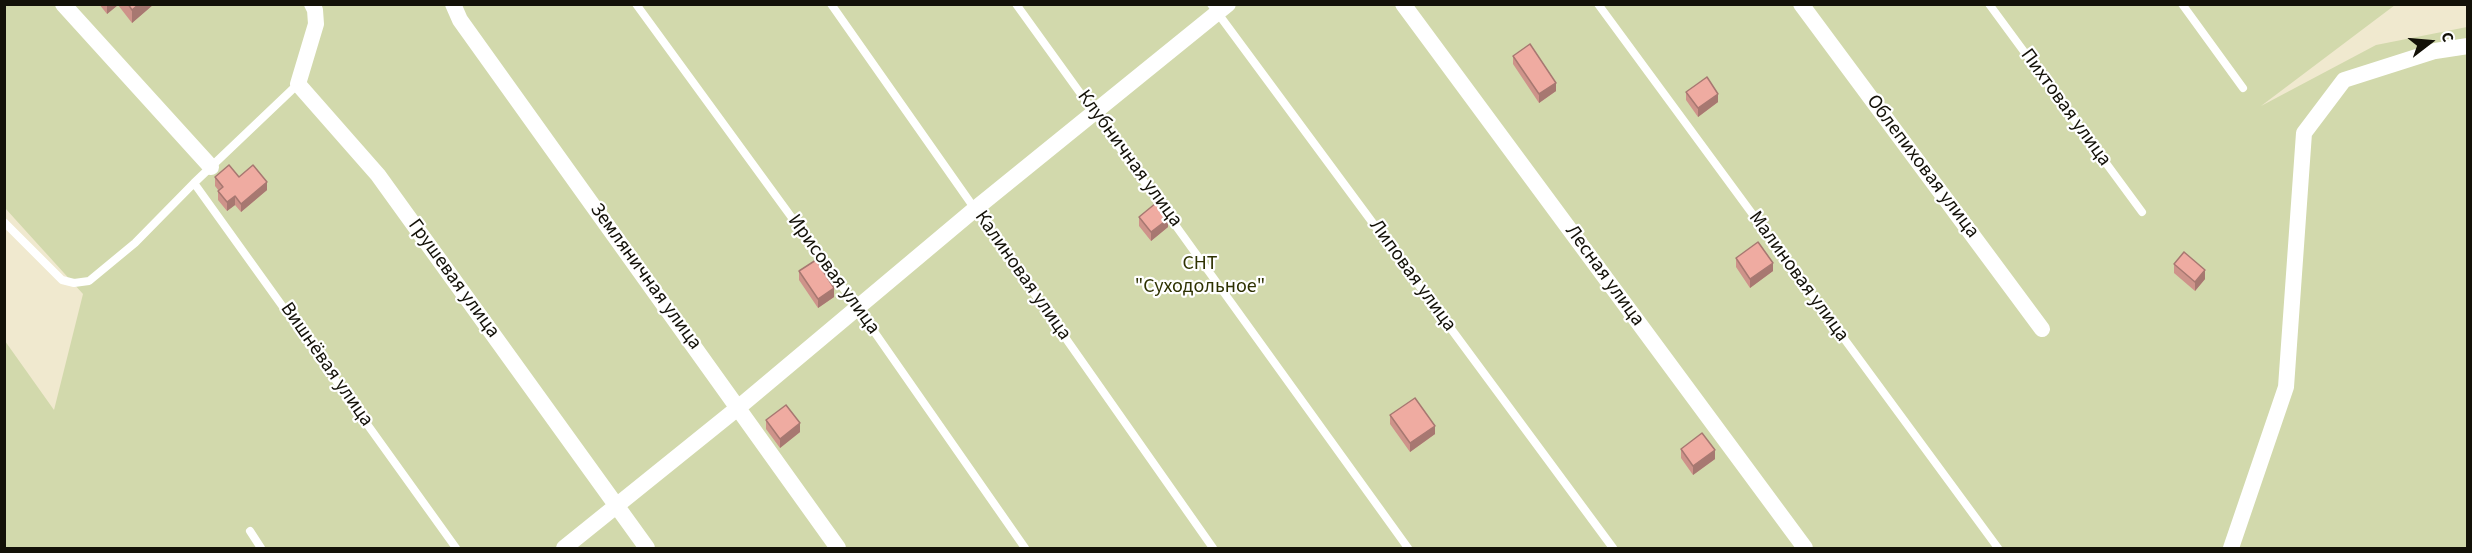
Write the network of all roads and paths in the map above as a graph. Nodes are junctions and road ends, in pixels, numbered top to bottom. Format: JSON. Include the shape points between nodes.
{"nodes":[{"id":1,"x":63,"y":4,"type":"edge"},
{"id":2,"x":312,"y":4,"type":"edge"},
{"id":3,"x":453,"y":4,"type":"edge"},
{"id":4,"x":636,"y":4,"type":"edge"},
{"id":5,"x":831,"y":4,"type":"edge"},
{"id":6,"x":1016,"y":4,"type":"edge"},
{"id":7,"x":1403,"y":4,"type":"edge"},
{"id":8,"x":1598,"y":4,"type":"edge"},
{"id":9,"x":1801,"y":4,"type":"edge"},
{"id":10,"x":1989,"y":4,"type":"edge"},
{"id":11,"x":2182,"y":4,"type":"edge"},
{"id":12,"x":1219,"y":7,"type":"edge"},
{"id":13,"x":2468,"y":46,"type":"edge"},
{"id":14,"x":298,"y":84,"type":"junction"},
{"id":15,"x":2243,"y":88,"type":"dead end"},
{"id":16,"x":1096,"y":113,"type":"junction"},
{"id":17,"x":211,"y":167,"type":"junction"},
{"id":18,"x":194,"y":183,"type":"junction"},
{"id":19,"x":975,"y":209,"type":"junction"},
{"id":20,"x":2142,"y":212,"type":"dead end"},
{"id":21,"x":4,"y":222,"type":"edge"},
{"id":22,"x":857,"y":307,"type":"junction"},
{"id":23,"x":2042,"y":329,"type":"dead end"},
{"id":24,"x":739,"y":407,"type":"junction"},
{"id":25,"x":616,"y":506,"type":"junction"},
{"id":26,"x":249,"y":531,"type":"dead end"},
{"id":27,"x":261,"y":549,"type":"edge"},
{"id":28,"x":456,"y":549,"type":"edge"},
{"id":29,"x":564,"y":549,"type":"edge"},
{"id":30,"x":647,"y":549,"type":"edge"},
{"id":31,"x":838,"y":549,"type":"edge"},
{"id":32,"x":1025,"y":549,"type":"edge"},
{"id":33,"x":1213,"y":549,"type":"edge"},
{"id":34,"x":1408,"y":549,"type":"edge"},
{"id":35,"x":1613,"y":549,"type":"edge"},
{"id":36,"x":1805,"y":549,"type":"edge"},
{"id":37,"x":1998,"y":549,"type":"edge"},
{"id":38,"x":2231,"y":549,"type":"edge"}],
"edges":[{"from":1,"to":17,"type":"street"},
{"from":2,"to":14,"type":"street","via":[[316,24]]},
{"from":3,"to":24,"type":"street","name":"Земляничная улица","via":[[460,20]]},
{"from":4,"to":22,"type":"lane","name":"Ирисовая улица"},
{"from":5,"to":19,"type":"lane","name":"Калиновая улица"},
{"from":6,"to":16,"type":"lane","name":"Клубничная улица"},
{"from":7,"to":36,"type":"street","name":"Лесная улица"},
{"from":8,"to":37,"type":"lane","name":"Малиновая улица"},
{"from":9,"to":23,"type":"street","name":"Облепиховая улица"},
{"from":10,"to":20,"type":"lane","name":"Пихтовая улица"},
{"from":11,"to":15,"type":"lane"},
{"from":12,"to":16,"type":"street"},
{"from":12,"to":35,"type":"lane","name":"Липовая улица"},
{"from":13,"to":38,"type":"street","via":[[2435,51],[2343,80],[2304,133],[2286,387]]},
{"from":14,"to":17,"type":"lane"},
{"from":14,"to":25,"type":"street","name":"Грушевая улица","via":[[378,176]]},
{"from":16,"to":19,"type":"street"},
{"from":16,"to":34,"type":"lane","name":"Клубничная улица"},
{"from":17,"to":18,"type":"lane"},
{"from":18,"to":21,"type":"lane","via":[[135,243],[89,281],[62,280]]},
{"from":18,"to":28,"type":"lane","name":"Вишнёвая улица"},
{"from":19,"to":22,"type":"street"},
{"from":19,"to":33,"type":"lane","name":"Калиновая улица"},
{"from":22,"to":24,"type":"street"},
{"from":22,"to":32,"type":"lane","name":"Ирисовая улица"},
{"from":24,"to":25,"type":"street"},
{"from":24,"to":31,"type":"street","name":"Земляничная улица"},
{"from":25,"to":29,"type":"street"},
{"from":25,"to":30,"type":"street","name":"Грушевая улица"},
{"from":26,"to":27,"type":"lane"}]}
